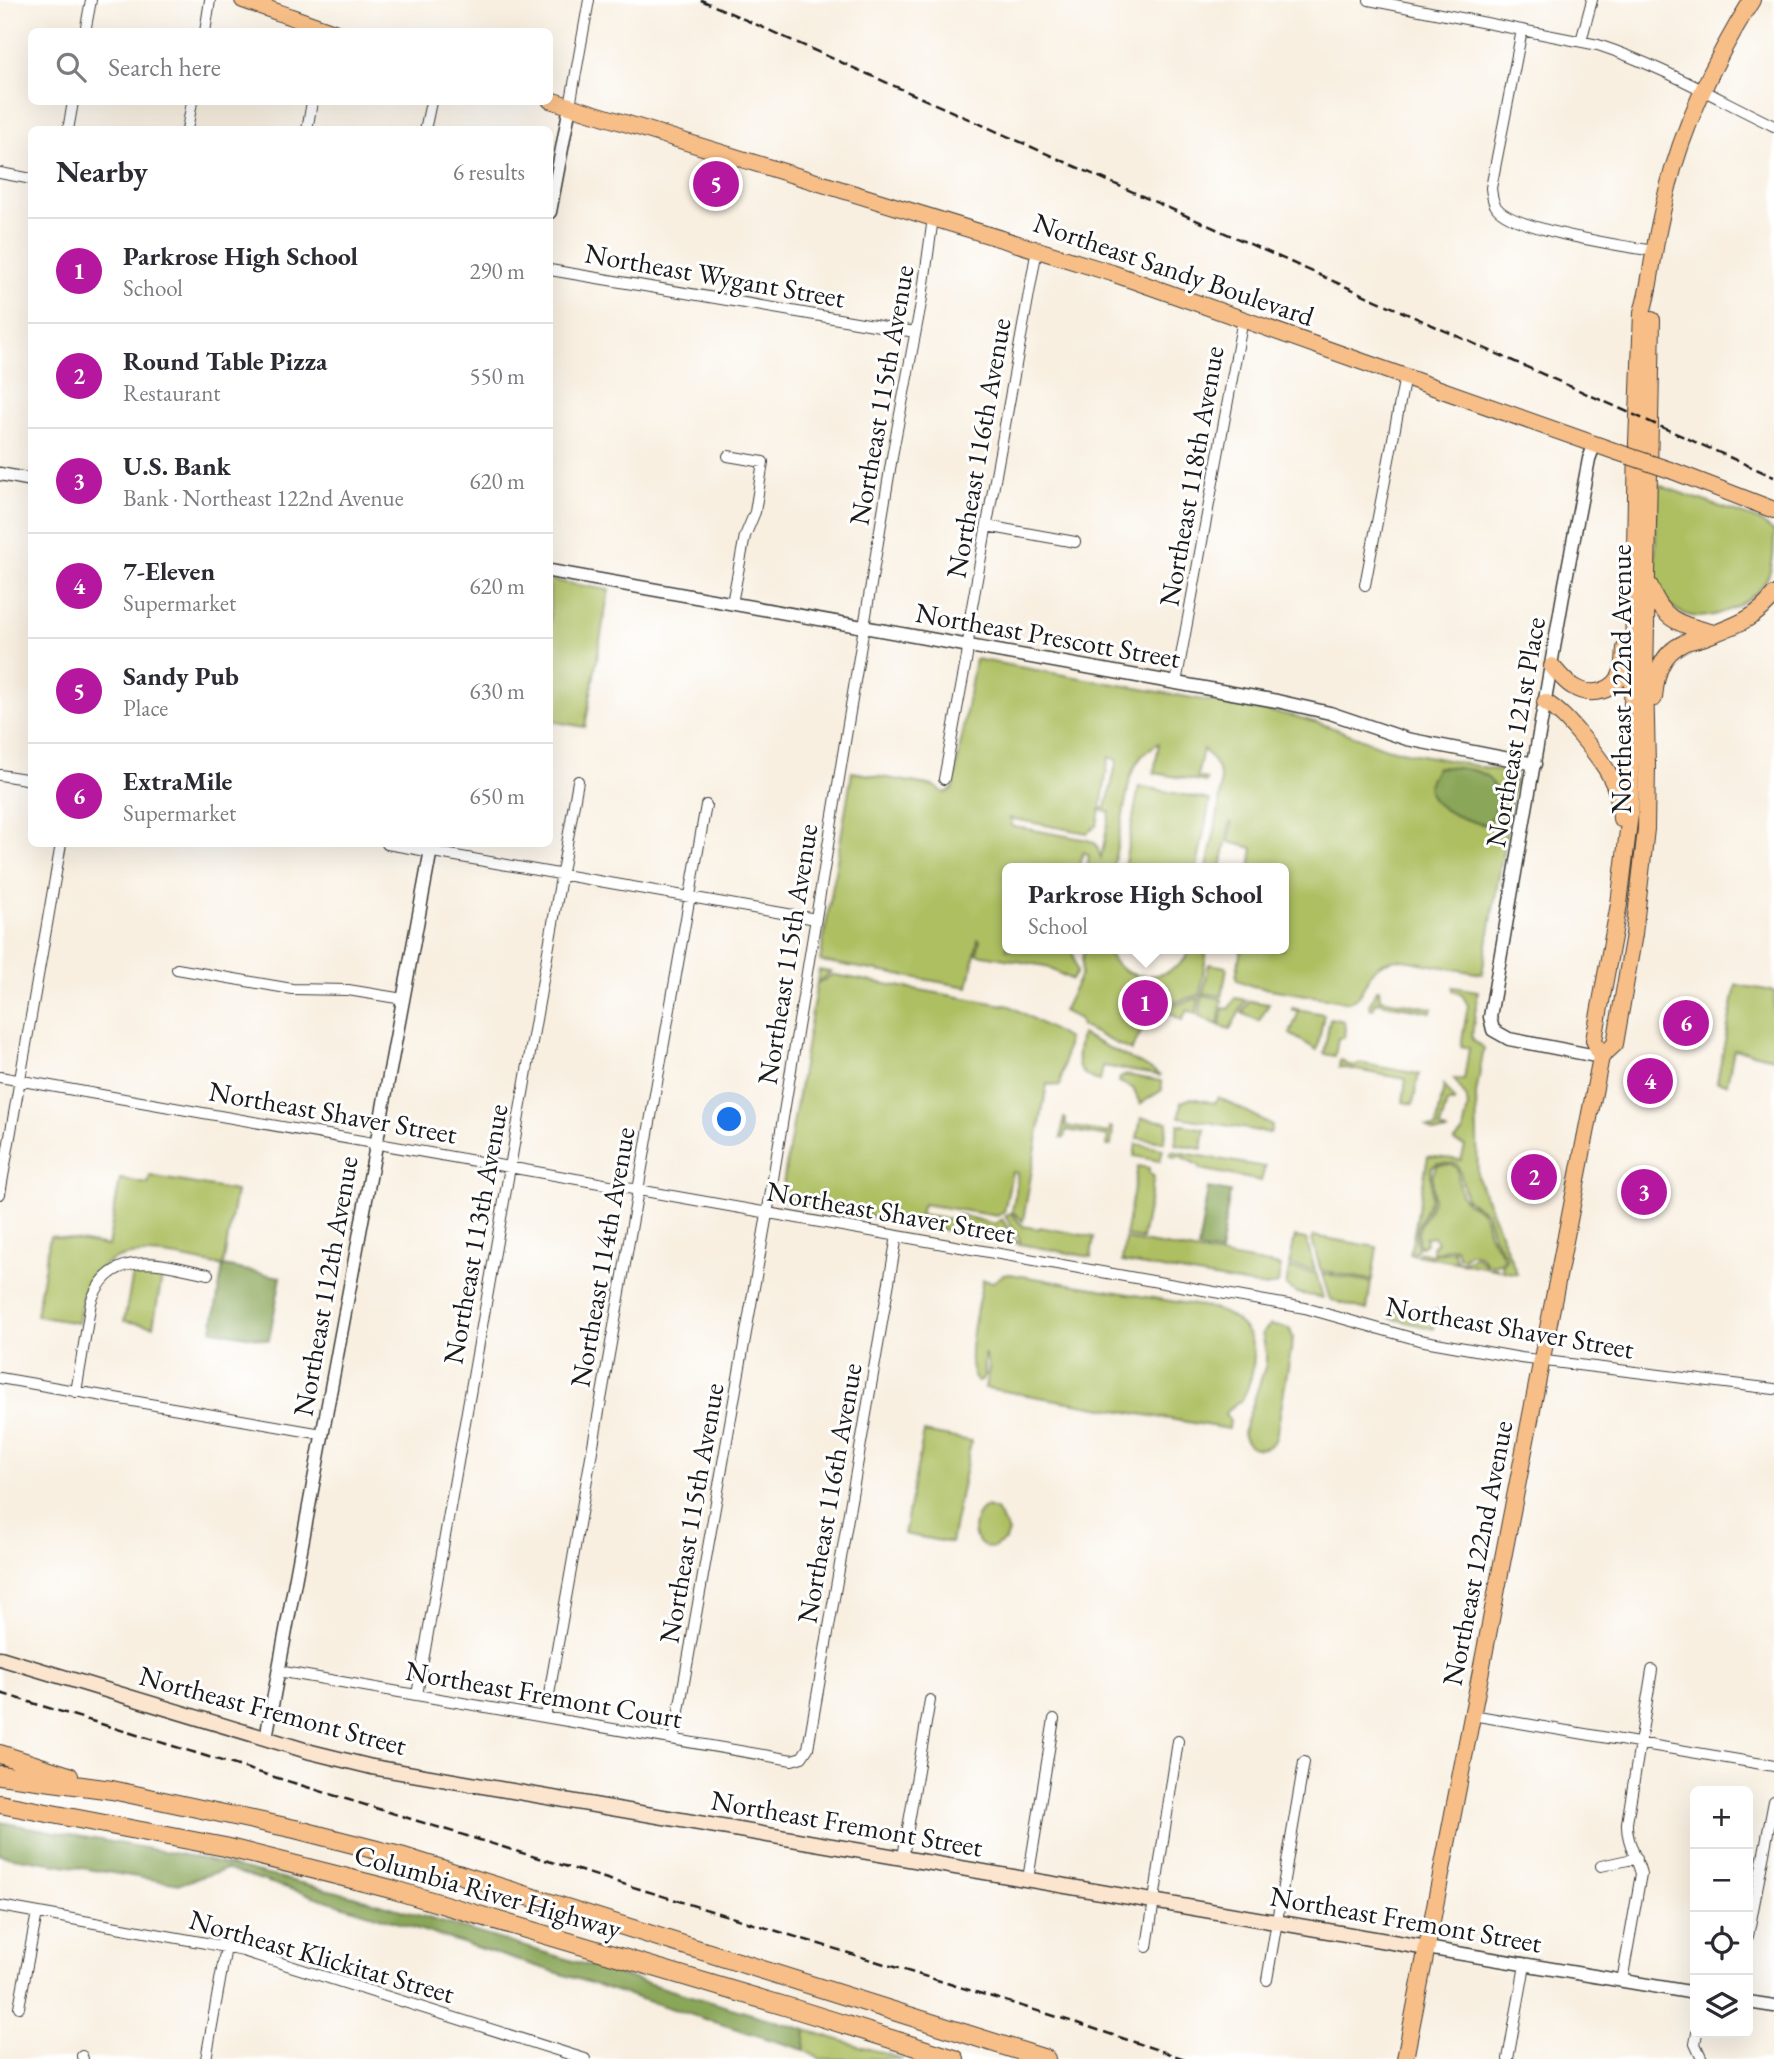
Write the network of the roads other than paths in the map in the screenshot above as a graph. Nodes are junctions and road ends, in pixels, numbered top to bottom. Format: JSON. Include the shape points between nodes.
{"nodes":[{"id":1,"x":91,"y":0,"type":"edge"},
{"id":2,"x":211,"y":0,"type":"edge"},
{"id":3,"x":243,"y":0,"type":"edge"},
{"id":4,"x":589,"y":0,"type":"edge"},
{"id":5,"x":1369,"y":0,"type":"edge"},
{"id":6,"x":1591,"y":0,"type":"edge"},
{"id":7,"x":1752,"y":0,"type":"edge"},
{"id":8,"x":86,"y":28,"type":"edge"},
{"id":9,"x":206,"y":28,"type":"edge"},
{"id":10,"x":321,"y":28,"type":"edge"},
{"id":11,"x":1522,"y":30,"type":"junction"},
{"id":12,"x":1581,"y":41,"type":"junction"},
{"id":13,"x":1703,"y":90,"type":"junction"},
{"id":14,"x":553,"y":101,"type":"edge"},
{"id":15,"x":72,"y":105,"type":"edge"},
{"id":16,"x":191,"y":105,"type":"edge"},
{"id":17,"x":311,"y":105,"type":"edge"},
{"id":18,"x":430,"y":105,"type":"edge"},
{"id":19,"x":570,"y":106,"type":"junction"},
{"id":20,"x":69,"y":126,"type":"edge"},
{"id":21,"x":188,"y":126,"type":"edge"},
{"id":22,"x":308,"y":126,"type":"edge"},
{"id":23,"x":426,"y":126,"type":"edge"},
{"id":24,"x":1774,"y":126,"type":"edge"},
{"id":25,"x":0,"y":173,"type":"edge"},
{"id":26,"x":28,"y":177,"type":"edge"},
{"id":27,"x":553,"y":196,"type":"edge"},
{"id":28,"x":933,"y":218,"type":"junction"},
{"id":29,"x":1037,"y":249,"type":"junction"},
{"id":30,"x":1654,"y":251,"type":"junction"},
{"id":31,"x":553,"y":271,"type":"edge"},
{"id":32,"x":1648,"y":293,"type":"junction"},
{"id":33,"x":1242,"y":319,"type":"junction"},
{"id":34,"x":915,"y":332,"type":"junction"},
{"id":35,"x":1405,"y":376,"type":"junction"},
{"id":36,"x":1595,"y":443,"type":"junction"},
{"id":37,"x":728,"y":456,"type":"dead end"},
{"id":38,"x":0,"y":474,"type":"edge"},
{"id":39,"x":28,"y":479,"type":"edge"},
{"id":40,"x":1774,"y":510,"type":"edge"},
{"id":41,"x":987,"y":526,"type":"junction"},
{"id":42,"x":1075,"y":542,"type":"dead end"},
{"id":43,"x":553,"y":572,"type":"edge"},
{"id":44,"x":1647,"y":579,"type":"junction"},
{"id":45,"x":1365,"y":585,"type":"dead end"},
{"id":46,"x":1774,"y":595,"type":"edge"},
{"id":47,"x":732,"y":603,"type":"junction"},
{"id":48,"x":1635,"y":620,"type":"junction"},
{"id":49,"x":864,"y":627,"type":"junction"},
{"id":50,"x":1714,"y":632,"type":"junction"},
{"id":51,"x":968,"y":645,"type":"junction"},
{"id":52,"x":1552,"y":666,"type":"junction"},
{"id":53,"x":1177,"y":683,"type":"junction"},
{"id":54,"x":1545,"y":702,"type":"junction"},
{"id":55,"x":1646,"y":723,"type":"junction"},
{"id":56,"x":1535,"y":764,"type":"junction"},
{"id":57,"x":0,"y":775,"type":"edge"},
{"id":58,"x":28,"y":779,"type":"edge"},
{"id":59,"x":944,"y":779,"type":"dead end"},
{"id":60,"x":578,"y":781,"type":"dead end"},
{"id":61,"x":706,"y":805,"type":"dead end"},
{"id":62,"x":60,"y":847,"type":"edge"},
{"id":63,"x":431,"y":847,"type":"edge"},
{"id":64,"x":562,"y":874,"type":"junction"},
{"id":65,"x":689,"y":897,"type":"junction"},
{"id":66,"x":1619,"y":904,"type":"junction"},
{"id":67,"x":816,"y":919,"type":"junction"},
{"id":68,"x":177,"y":970,"type":"dead end"},
{"id":69,"x":403,"y":999,"type":"junction"},
{"id":70,"x":1601,"y":1056,"type":"junction"},
{"id":71,"x":0,"y":1077,"type":"edge"},
{"id":72,"x":20,"y":1080,"type":"junction"},
{"id":73,"x":376,"y":1143,"type":"junction"},
{"id":74,"x":509,"y":1166,"type":"junction"},
{"id":75,"x":637,"y":1189,"type":"junction"},
{"id":76,"x":0,"y":1194,"type":"edge"},
{"id":77,"x":767,"y":1213,"type":"junction"},
{"id":78,"x":897,"y":1236,"type":"junction"},
{"id":79,"x":208,"y":1273,"type":"dead end"},
{"id":80,"x":1541,"y":1361,"type":"junction"},
{"id":81,"x":0,"y":1378,"type":"edge"},
{"id":82,"x":1774,"y":1389,"type":"edge"},
{"id":83,"x":76,"y":1391,"type":"junction"},
{"id":84,"x":322,"y":1434,"type":"junction"},
{"id":85,"x":0,"y":1658,"type":"edge"},
{"id":86,"x":1651,"y":1670,"type":"dead end"},
{"id":87,"x":278,"y":1671,"type":"junction"},
{"id":88,"x":417,"y":1695,"type":"junction"},
{"id":89,"x":930,"y":1700,"type":"dead end"},
{"id":90,"x":1472,"y":1715,"type":"junction"},
{"id":91,"x":545,"y":1717,"type":"junction"},
{"id":92,"x":1054,"y":1719,"type":"dead end"},
{"id":93,"x":265,"y":1738,"type":"junction"},
{"id":94,"x":674,"y":1739,"type":"junction"},
{"id":95,"x":1178,"y":1741,"type":"dead end"},
{"id":96,"x":1639,"y":1744,"type":"junction"},
{"id":97,"x":0,"y":1754,"type":"edge"},
{"id":98,"x":802,"y":1758,"type":"joint"},
{"id":99,"x":1304,"y":1762,"type":"dead end"},
{"id":100,"x":1774,"y":1766,"type":"edge"},
{"id":101,"x":0,"y":1775,"type":"edge"},
{"id":102,"x":112,"y":1790,"type":"junction"},
{"id":103,"x":1774,"y":1801,"type":"edge"},
{"id":104,"x":0,"y":1804,"type":"edge"},
{"id":105,"x":903,"y":1857,"type":"junction"},
{"id":106,"x":1637,"y":1858,"type":"junction"},
{"id":107,"x":1601,"y":1866,"type":"dead end"},
{"id":108,"x":1028,"y":1879,"type":"junction"},
{"id":109,"x":1154,"y":1900,"type":"junction"},
{"id":110,"x":0,"y":1906,"type":"edge"},
{"id":111,"x":1753,"y":1912,"type":"edge"},
{"id":112,"x":37,"y":1913,"type":"junction"},
{"id":113,"x":1278,"y":1921,"type":"junction"},
{"id":114,"x":226,"y":1947,"type":"junction"},
{"id":115,"x":1147,"y":1947,"type":"dead end"},
{"id":116,"x":1427,"y":1948,"type":"junction"},
{"id":117,"x":1525,"y":1965,"type":"junction"},
{"id":118,"x":1267,"y":1980,"type":"dead end"},
{"id":119,"x":1622,"y":1981,"type":"junction"},
{"id":120,"x":1690,"y":1992,"type":"edge"},
{"id":121,"x":1753,"y":2003,"type":"edge"},
{"id":122,"x":1774,"y":2006,"type":"edge"},
{"id":123,"x":19,"y":2007,"type":"dead end"},
{"id":124,"x":1696,"y":2038,"type":"edge"},
{"id":125,"x":206,"y":2059,"type":"edge"},
{"id":126,"x":585,"y":2059,"type":"edge"},
{"id":127,"x":955,"y":2059,"type":"edge"},
{"id":128,"x":1046,"y":2059,"type":"edge"},
{"id":129,"x":1405,"y":2059,"type":"edge"},
{"id":130,"x":1508,"y":2059,"type":"edge"},
{"id":131,"x":1702,"y":2059,"type":"edge"}],
"edges":[{"from":1,"to":8,"type":"street"},
{"from":2,"to":9,"type":"street"},
{"from":3,"to":10,"type":"main road"},
{"from":4,"to":19,"type":"street"},
{"from":5,"to":11,"type":"street"},
{"from":6,"to":12,"type":"street"},
{"from":7,"to":13,"type":"main road","name":"Northeast 122nd Avenue"},
{"from":11,"to":12,"type":"street"},
{"from":11,"to":30,"type":"street","via":[[1492,200],[1511,219]]},
{"from":12,"to":13,"type":"street","via":[[1629,56]]},
{"from":13,"to":24,"type":"street"},
{"from":13,"to":30,"type":"main road","name":"Northeast 122nd Avenue","via":[[1676,160]]},
{"from":14,"to":19,"type":"main road","name":"Northeast Sandy Boulevard"},
{"from":15,"to":20,"type":"street"},
{"from":16,"to":21,"type":"street"},
{"from":17,"to":22,"type":"street"},
{"from":18,"to":23,"type":"street"},
{"from":19,"to":27,"type":"street"},
{"from":19,"to":28,"type":"main road","name":"Northeast Sandy Boulevard"},
{"from":25,"to":26,"type":"street"},
{"from":28,"to":29,"type":"main road","name":"Northeast Sandy Boulevard"},
{"from":28,"to":34,"type":"street","name":"Northeast 115th Avenue"},
{"from":29,"to":33,"type":"main road","name":"Northeast Sandy Boulevard"},
{"from":29,"to":41,"type":"street","name":"Northeast 116th Avenue"},
{"from":30,"to":32,"type":"main road","name":"Northeast 122nd Avenue"},
{"from":31,"to":34,"type":"street","name":"Northeast Wygant Street"},
{"from":32,"to":44,"type":"main road","name":"Northeast 122nd Avenue","via":[[1652,313]]},
{"from":32,"to":48,"type":"main road","name":"Northeast 122nd Avenue","via":[[1640,343]]},
{"from":33,"to":35,"type":"main road","name":"Northeast Sandy Boulevard"},
{"from":33,"to":53,"type":"street","name":"Northeast 118th Avenue"},
{"from":34,"to":49,"type":"street","name":"Northeast 115th Avenue"},
{"from":35,"to":36,"type":"main road","name":"Northeast Sandy Boulevard"},
{"from":35,"to":45,"type":"street"},
{"from":36,"to":40,"type":"main road","name":"Northeast Sandy Boulevard","bridge":true},
{"from":36,"to":52,"type":"street","name":"Northeast 121st Place"},
{"from":37,"to":47,"type":"street","via":[[763,462]]},
{"from":38,"to":39,"type":"street"},
{"from":41,"to":42,"type":"street"},
{"from":41,"to":51,"type":"street","name":"Northeast 116th Avenue"},
{"from":43,"to":47,"type":"street","name":"Northeast Prescott Street"},
{"from":44,"to":50,"type":"main road","via":[[1655,599],[1670,617],[1691,628]]},
{"from":44,"to":55,"type":"main road","name":"Northeast 122nd Avenue"},
{"from":46,"to":50,"type":"main road","via":[[1757,614]]},
{"from":47,"to":49,"type":"street","name":"Northeast Prescott Street"},
{"from":48,"to":52,"type":"main road","via":[[1625,641],[1622,672],[1612,687],[1582,691]]},
{"from":48,"to":66,"type":"main road","name":"Northeast 122nd Avenue","via":[[1630,814]]},
{"from":49,"to":51,"type":"street","name":"Northeast Prescott Street"},
{"from":49,"to":67,"type":"street","name":"Northeast 115th Avenue"},
{"from":50,"to":55,"type":"main road","via":[[1682,644],[1665,658]]},
{"from":51,"to":53,"type":"street","name":"Northeast Prescott Street"},
{"from":51,"to":59,"type":"street","name":"Northeast 116th Avenue"},
{"from":52,"to":54,"type":"street","name":"Northeast 121st Place"},
{"from":53,"to":56,"type":"street","name":"Northeast Prescott Street","via":[[1313,708],[1407,739]]},
{"from":54,"to":56,"type":"street","name":"Northeast 121st Place"},
{"from":54,"to":66,"type":"main road","via":[[1558,709],[1604,763],[1618,791]]},
{"from":55,"to":70,"type":"main road","name":"Northeast 122nd Avenue","via":[[1646,829],[1634,934],[1615,1044]]},
{"from":56,"to":70,"type":"street","name":"Northeast 121st Place","via":[[1490,1017],[1493,1030],[1509,1039]]},
{"from":57,"to":58,"type":"street"},
{"from":60,"to":64,"type":"street","name":"Northeast 113th Avenue"},
{"from":61,"to":65,"type":"street","name":"Northeast 114th Avenue"},
{"from":62,"to":72,"type":"street"},
{"from":63,"to":64,"type":"street"},
{"from":63,"to":69,"type":"street","name":"Northeast 112th Avenue"},
{"from":64,"to":65,"type":"street"},
{"from":64,"to":74,"type":"street","name":"Northeast 113th Avenue"},
{"from":65,"to":67,"type":"street"},
{"from":65,"to":75,"type":"street","name":"Northeast 114th Avenue"},
{"from":66,"to":70,"type":"main road","name":"Northeast 122nd Avenue","via":[[1594,1040]]},
{"from":67,"to":77,"type":"street","name":"Northeast 115th Avenue"},
{"from":68,"to":69,"type":"street","via":[[292,989],[348,990]]},
{"from":69,"to":73,"type":"street","name":"Northeast 112th Avenue"},
{"from":70,"to":80,"type":"main road","name":"Northeast 122nd Avenue"},
{"from":71,"to":72,"type":"street","name":"Northeast Shaver Street"},
{"from":72,"to":73,"type":"street","name":"Northeast Shaver Street"},
{"from":72,"to":76,"type":"street"},
{"from":73,"to":74,"type":"street","name":"Northeast Shaver Street"},
{"from":73,"to":84,"type":"street","name":"Northeast 112th Avenue"},
{"from":74,"to":75,"type":"street","name":"Northeast Shaver Street"},
{"from":74,"to":88,"type":"street","name":"Northeast 113th Avenue"},
{"from":75,"to":77,"type":"street","name":"Northeast Shaver Street"},
{"from":75,"to":91,"type":"street","name":"Northeast 114th Avenue"},
{"from":77,"to":78,"type":"street","name":"Northeast Shaver Street"},
{"from":77,"to":94,"type":"street","name":"Northeast 115th Avenue"},
{"from":78,"to":80,"type":"street","name":"Northeast Shaver Street","via":[[1314,1310],[1419,1340]]},
{"from":78,"to":98,"type":"street","name":"Northeast 116th Avenue","via":[[808,1748]]},
{"from":79,"to":83,"type":"street","via":[[143,1262],[125,1265],[109,1275],[92,1302]]},
{"from":80,"to":82,"type":"street","name":"Northeast Shaver Street"},
{"from":80,"to":90,"type":"main road","name":"Northeast 122nd Avenue"},
{"from":81,"to":83,"type":"street"},
{"from":83,"to":84,"type":"street"},
{"from":84,"to":87,"type":"street","name":"Northeast 112th Avenue"},
{"from":85,"to":93,"type":"main road","name":"Northeast Fremont Street"},
{"from":86,"to":96,"type":"street"},
{"from":87,"to":88,"type":"street","name":"Northeast Fremont Court"},
{"from":87,"to":93,"type":"street","name":"Northeast 112th Avenue"},
{"from":88,"to":91,"type":"street","name":"Northeast Fremont Court"},
{"from":89,"to":105,"type":"street"},
{"from":90,"to":96,"type":"street"},
{"from":90,"to":116,"type":"main road","name":"Northeast 122nd Avenue"},
{"from":91,"to":94,"type":"street","name":"Northeast Fremont Court"},
{"from":92,"to":108,"type":"street"},
{"from":93,"to":105,"type":"main road","name":"Northeast Fremont Street","via":[[372,1767]]},
{"from":94,"to":98,"type":"street","name":"Northeast Fremont Court"},
{"from":95,"to":109,"type":"street"},
{"from":96,"to":100,"type":"street"},
{"from":96,"to":106,"type":"street","via":[[1627,1832]]},
{"from":97,"to":102,"type":"highway"},
{"from":99,"to":113,"type":"street"},
{"from":101,"to":102,"type":"highway"},
{"from":102,"to":128,"type":"highway","name":"Columbia River Highway","via":[[295,1829],[434,1866]]},
{"from":103,"to":111,"type":"street"},
{"from":104,"to":127,"type":"highway","name":"Columbia River Highway","via":[[225,1847],[391,1889]]},
{"from":105,"to":108,"type":"main road","name":"Northeast Fremont Street"},
{"from":106,"to":107,"type":"street"},
{"from":106,"to":119,"type":"street","via":[[1640,1883]]},
{"from":108,"to":109,"type":"main road","name":"Northeast Fremont Street"},
{"from":109,"to":113,"type":"main road","name":"Northeast Fremont Street"},
{"from":109,"to":115,"type":"street"},
{"from":110,"to":112,"type":"street","name":"Northeast Klickitat Street"},
{"from":112,"to":114,"type":"street","name":"Northeast Klickitat Street"},
{"from":112,"to":123,"type":"street"},
{"from":113,"to":116,"type":"main road","name":"Northeast Fremont Street"},
{"from":113,"to":118,"type":"street"},
{"from":114,"to":125,"type":"street"},
{"from":114,"to":126,"type":"street","name":"Northeast Klickitat Street"},
{"from":116,"to":117,"type":"street","name":"Northeast Fremont Street"},
{"from":116,"to":129,"type":"main road","name":"Northeast 122nd Avenue"},
{"from":117,"to":119,"type":"street","name":"Northeast Fremont Street"},
{"from":117,"to":130,"type":"street"},
{"from":119,"to":120,"type":"street","name":"Northeast Fremont Street"},
{"from":121,"to":122,"type":"street"},
{"from":124,"to":131,"type":"street"}]}
